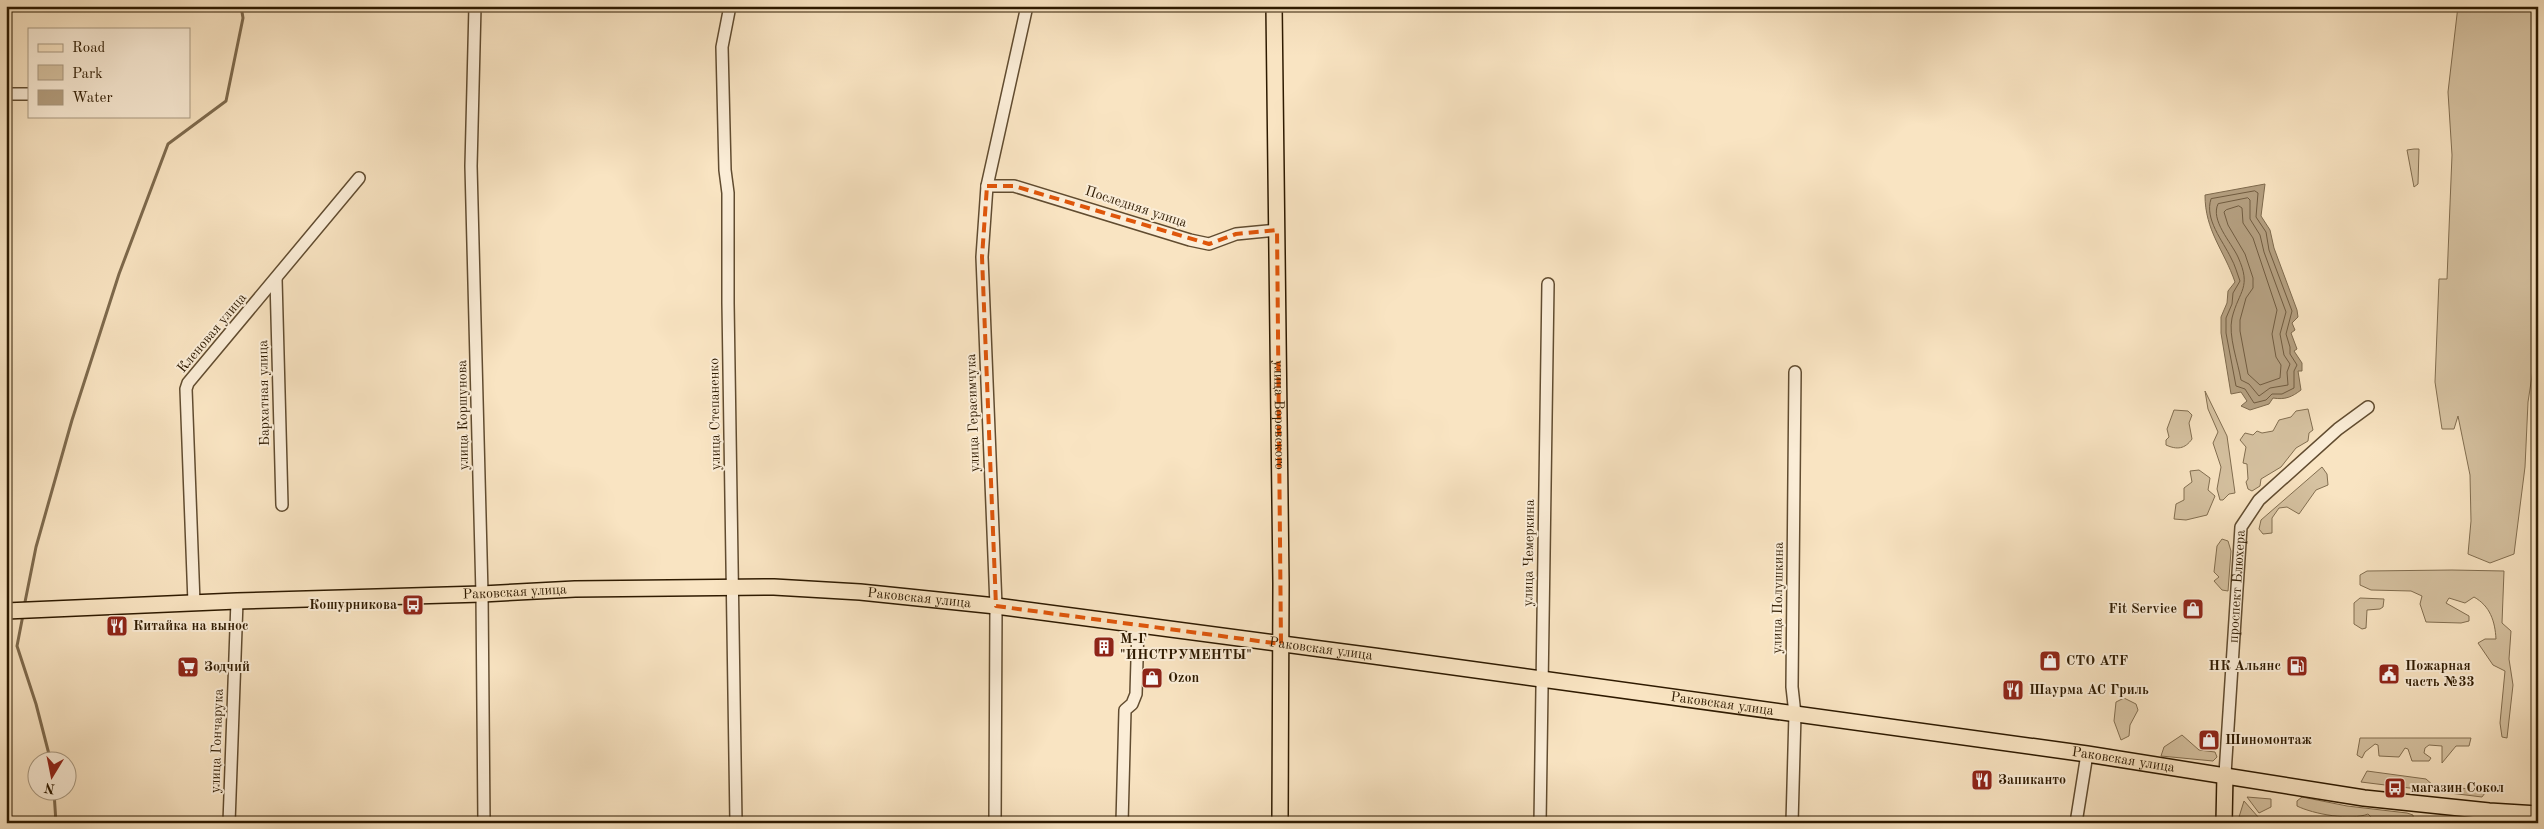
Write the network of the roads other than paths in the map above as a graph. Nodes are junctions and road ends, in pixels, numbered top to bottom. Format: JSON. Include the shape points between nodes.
{"nodes":[{"id":1,"x":475,"y":6,"type":"edge"},
{"id":2,"x":730,"y":6,"type":"edge"},
{"id":3,"x":1027,"y":6,"type":"edge"},
{"id":4,"x":1274,"y":6,"type":"edge"},
{"id":5,"x":6,"y":94,"type":"edge"},
{"id":6,"x":28,"y":94,"type":"edge"},
{"id":7,"x":359,"y":178,"type":"dead end"},
{"id":8,"x":987,"y":186,"type":"junction"},
{"id":9,"x":1277,"y":230,"type":"junction"},
{"id":10,"x":276,"y":279,"type":"junction"},
{"id":11,"x":1548,"y":284,"type":"dead end"},
{"id":12,"x":1795,"y":372,"type":"dead end"},
{"id":13,"x":2368,"y":406,"type":"dead end"},
{"id":14,"x":282,"y":506,"type":"dead end"},
{"id":15,"x":733,"y":587,"type":"junction"},
{"id":16,"x":482,"y":594,"type":"junction"},
{"id":17,"x":237,"y":601,"type":"junction"},
{"id":18,"x":194,"y":603,"type":"junction"},
{"id":19,"x":996,"y":606,"type":"junction"},
{"id":20,"x":6,"y":611,"type":"edge"},
{"id":21,"x":1138,"y":626,"type":"junction"},
{"id":22,"x":1281,"y":644,"type":"junction"},
{"id":23,"x":1542,"y":680,"type":"junction"},
{"id":24,"x":1795,"y":714,"type":"junction"},
{"id":25,"x":2087,"y":754,"type":"junction"},
{"id":26,"x":2225,"y":774,"type":"junction"},
{"id":27,"x":2538,"y":814,"type":"edge"},
{"id":28,"x":229,"y":823,"type":"edge"},
{"id":29,"x":484,"y":823,"type":"edge"},
{"id":30,"x":736,"y":823,"type":"edge"},
{"id":31,"x":995,"y":823,"type":"edge"},
{"id":32,"x":1122,"y":823,"type":"edge"},
{"id":33,"x":1280,"y":823,"type":"edge"},
{"id":34,"x":1540,"y":823,"type":"edge"},
{"id":35,"x":1792,"y":823,"type":"edge"},
{"id":36,"x":2076,"y":823,"type":"edge"},
{"id":37,"x":2224,"y":823,"type":"edge"}],
"edges":[{"from":1,"to":16,"type":"street","name":"улица Коршунова","via":[[471,166]]},
{"from":2,"to":15,"type":"street","name":"улица Степаненко","via":[[722,47],[728,193]]},
{"from":3,"to":8,"type":"street","name":"улица Герасимчука"},
{"from":4,"to":9,"type":"main road","name":"улица Воровского"},
{"from":5,"to":6,"type":"street"},
{"from":7,"to":10,"type":"street","name":"Кленовая улица"},
{"from":8,"to":9,"type":"street","name":"Последняя улица","via":[[1014,186],[1209,244],[1236,234]]},
{"from":8,"to":19,"type":"street","name":"улица Герасимчука","via":[[982,257]]},
{"from":9,"to":22,"type":"main road","name":"улица Воровского"},
{"from":10,"to":14,"type":"street","name":"Бархатная улица"},
{"from":10,"to":18,"type":"street","name":"Кленовая улица","via":[[191,378],[186,389]]},
{"from":11,"to":23,"type":"street","name":"улица Чемеркина"},
{"from":12,"to":24,"type":"street","name":"улица Полушкина","via":[[1792,687]]},
{"from":13,"to":26,"type":"street","name":"проспект Блюхера","via":[[2259,500],[2241,527]]},
{"from":15,"to":16,"type":"main road","name":"Раковская улица"},
{"from":15,"to":19,"type":"main road","name":"Раковская улица","via":[[860,592]]},
{"from":15,"to":30,"type":"street","name":"улица Степаненко"},
{"from":16,"to":17,"type":"main road","name":"Раковская улица"},
{"from":16,"to":29,"type":"street","name":"улица Коршунова"},
{"from":17,"to":18,"type":"main road","name":"Раковская улица"},
{"from":17,"to":28,"type":"street","name":"улица Гончарука"},
{"from":18,"to":20,"type":"main road","name":"Раковская улица"},
{"from":19,"to":21,"type":"main road","name":"Раковская улица"},
{"from":19,"to":31,"type":"street","name":"улица Герасимчука"},
{"from":21,"to":22,"type":"main road","name":"Раковская улица"},
{"from":21,"to":32,"type":"street","via":[[1136,694],[1125,710]]},
{"from":22,"to":23,"type":"main road","name":"Раковская улица"},
{"from":22,"to":33,"type":"main road","name":"улица Воровского"},
{"from":23,"to":24,"type":"main road","name":"Раковская улица"},
{"from":23,"to":34,"type":"street","name":"улица Чемеркина"},
{"from":24,"to":25,"type":"main road","name":"Раковская улица"},
{"from":24,"to":35,"type":"street","name":"улица Полушкина"},
{"from":25,"to":26,"type":"main road","name":"Раковская улица"},
{"from":25,"to":36,"type":"street"},
{"from":26,"to":27,"type":"main road","name":"Раковская улица","via":[[2408,804]]},
{"from":26,"to":37,"type":"main road","name":"проспект Блюхера"}]}
